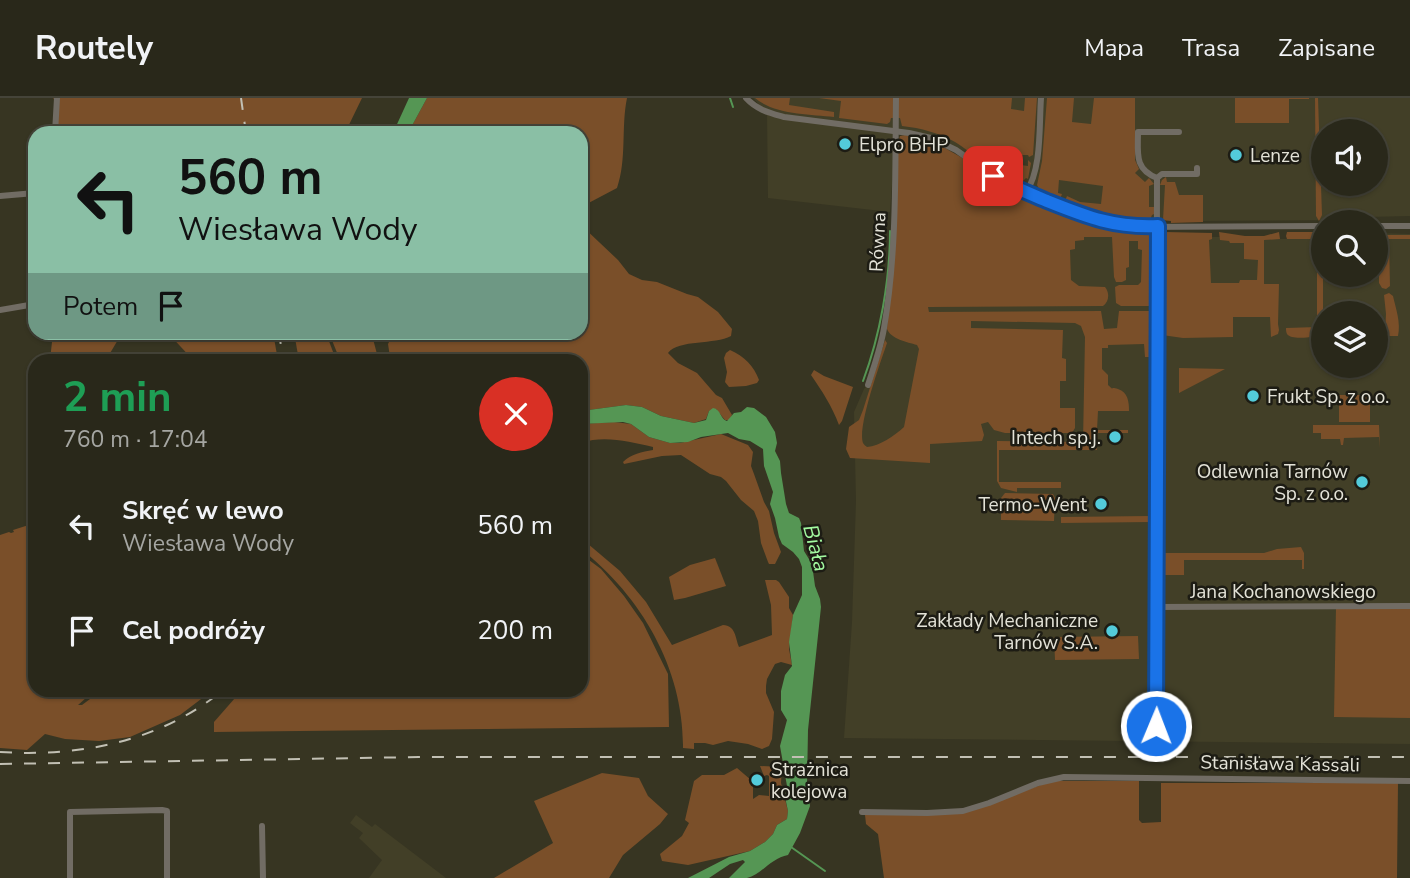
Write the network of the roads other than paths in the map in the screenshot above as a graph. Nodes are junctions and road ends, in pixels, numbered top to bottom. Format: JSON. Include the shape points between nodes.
{"nodes":[{"id":1,"x":57,"y":98,"type":"edge"},
{"id":2,"x":746,"y":98,"type":"edge"},
{"id":3,"x":897,"y":98,"type":"edge"},
{"id":4,"x":1041,"y":98,"type":"edge"},
{"id":5,"x":55,"y":126,"type":"edge"},
{"id":6,"x":896,"y":131,"type":"junction"},
{"id":7,"x":1179,"y":132,"type":"dead end"},
{"id":8,"x":1197,"y":168,"type":"dead end"},
{"id":9,"x":1157,"y":178,"type":"junction"},
{"id":10,"x":1026,"y":192,"type":"junction"},
{"id":11,"x":28,"y":194,"type":"edge"},
{"id":12,"x":0,"y":196,"type":"edge"},
{"id":13,"x":1158,"y":226,"type":"junction"},
{"id":14,"x":1311,"y":226,"type":"edge"},
{"id":15,"x":1388,"y":226,"type":"edge"},
{"id":16,"x":1410,"y":226,"type":"edge"},
{"id":17,"x":28,"y":305,"type":"edge"},
{"id":18,"x":0,"y":310,"type":"edge"},
{"id":19,"x":868,"y":384,"type":"dead end"},
{"id":20,"x":1410,"y":606,"type":"edge"},
{"id":21,"x":1156,"y":607,"type":"junction"},
{"id":22,"x":1156,"y":726,"type":"dead end"},
{"id":23,"x":1410,"y":781,"type":"edge"},
{"id":24,"x":863,"y":811,"type":"dead end"},
{"id":25,"x":262,"y":826,"type":"dead end"},
{"id":26,"x":70,"y":878,"type":"edge"},
{"id":27,"x":167,"y":878,"type":"edge"},
{"id":28,"x":263,"y":878,"type":"edge"}],
"edges":[{"from":1,"to":5,"type":"street"},
{"from":2,"to":6,"type":"street","via":[[767,113],[784,117]]},
{"from":3,"to":6,"type":"street","name":"Równa"},
{"from":4,"to":10,"type":"street","via":[[1036,168]]},
{"from":6,"to":10,"type":"street","via":[[949,146]]},
{"from":6,"to":19,"type":"street","name":"Równa","via":[[890,292]]},
{"from":7,"to":9,"type":"street","via":[[1138,132],[1140,166]]},
{"from":8,"to":9,"type":"street","via":[[1198,174],[1161,174]]},
{"from":9,"to":13,"type":"street"},
{"from":10,"to":13,"type":"street","via":[[1111,224]]},
{"from":11,"to":12,"type":"street"},
{"from":13,"to":14,"type":"street"},
{"from":13,"to":21,"type":"street"},
{"from":15,"to":16,"type":"street"},
{"from":17,"to":18,"type":"street"},
{"from":20,"to":21,"type":"street","name":"Jana Kochanowskiego"},
{"from":21,"to":22,"type":"street"},
{"from":23,"to":24,"type":"street","name":"Stanisława Kassali","via":[[1064,778],[963,811]]},
{"from":25,"to":28,"type":"street"},
{"from":26,"to":27,"type":"street","via":[[70,812],[167,811]]}]}
